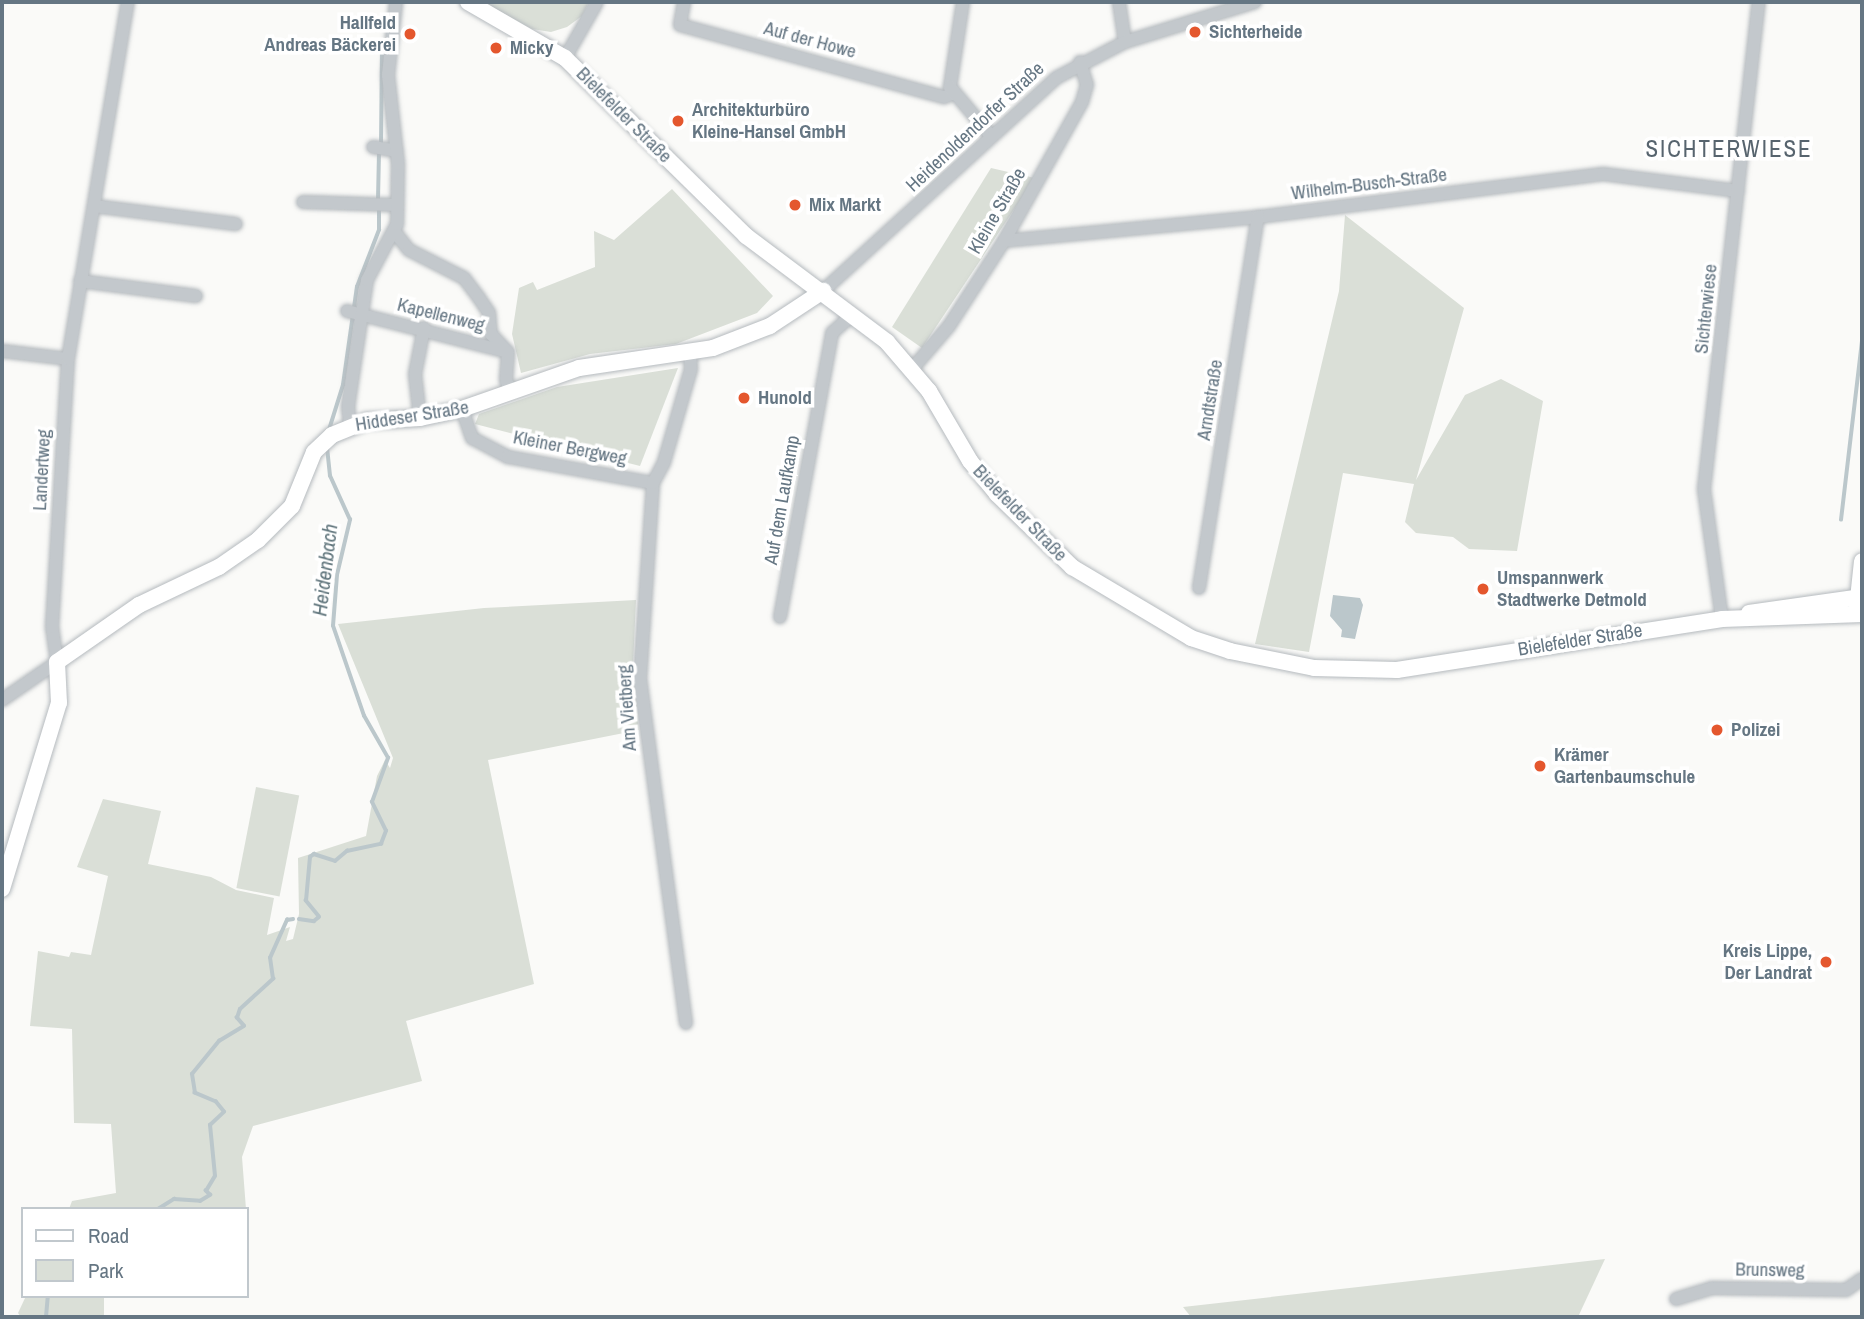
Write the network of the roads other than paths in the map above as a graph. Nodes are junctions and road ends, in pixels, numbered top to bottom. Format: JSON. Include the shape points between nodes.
{"nodes":[{"id":1,"x":128,"y":2,"type":"edge"},
{"id":2,"x":396,"y":2,"type":"edge"},
{"id":3,"x":468,"y":2,"type":"edge"},
{"id":4,"x":597,"y":2,"type":"edge"},
{"id":5,"x":684,"y":2,"type":"edge"},
{"id":6,"x":964,"y":2,"type":"edge"},
{"id":7,"x":1119,"y":2,"type":"edge"},
{"id":8,"x":1255,"y":2,"type":"edge"},
{"id":9,"x":1759,"y":2,"type":"edge"},
{"id":10,"x":1125,"y":43,"type":"junction"},
{"id":11,"x":565,"y":58,"type":"junction"},
{"id":12,"x":1080,"y":62,"type":"junction"},
{"id":13,"x":952,"y":94,"type":"junction"},
{"id":14,"x":991,"y":136,"type":"junction"},
{"id":15,"x":377,"y":148,"type":"dead end"},
{"id":16,"x":397,"y":150,"type":"junction"},
{"id":17,"x":1738,"y":191,"type":"junction"},
{"id":18,"x":303,"y":202,"type":"dead end"},
{"id":19,"x":384,"y":205,"type":"junction"},
{"id":20,"x":94,"y":206,"type":"junction"},
{"id":21,"x":1258,"y":217,"type":"junction"},
{"id":22,"x":236,"y":224,"type":"dead end"},
{"id":23,"x":394,"y":231,"type":"junction"},
{"id":24,"x":1004,"y":241,"type":"junction"},
{"id":25,"x":80,"y":281,"type":"junction"},
{"id":26,"x":823,"y":291,"type":"junction"},
{"id":27,"x":196,"y":296,"type":"dead end"},
{"id":28,"x":347,"y":311,"type":"dead end"},
{"id":29,"x":852,"y":315,"type":"junction"},
{"id":30,"x":363,"y":316,"type":"junction"},
{"id":31,"x":424,"y":328,"type":"junction"},
{"id":32,"x":2,"y":351,"type":"edge"},
{"id":33,"x":508,"y":352,"type":"junction"},
{"id":34,"x":690,"y":352,"type":"junction"},
{"id":35,"x":68,"y":359,"type":"junction"},
{"id":36,"x":912,"y":368,"type":"junction"},
{"id":37,"x":511,"y":392,"type":"junction"},
{"id":38,"x":461,"y":409,"type":"junction"},
{"id":39,"x":420,"y":418,"type":"junction"},
{"id":40,"x":350,"y":425,"type":"junction"},
{"id":41,"x":653,"y":483,"type":"junction"},
{"id":42,"x":1862,"y":561,"type":"edge"},
{"id":43,"x":1199,"y":589,"type":"dead end"},
{"id":44,"x":1860,"y":605,"type":"edge"},
{"id":45,"x":780,"y":617,"type":"dead end"},
{"id":46,"x":1726,"y":619,"type":"junction"},
{"id":47,"x":57,"y":662,"type":"junction"},
{"id":48,"x":2,"y":700,"type":"edge"},
{"id":49,"x":2,"y":889,"type":"edge"},
{"id":50,"x":686,"y":1023,"type":"dead end"},
{"id":51,"x":1862,"y":1279,"type":"edge"},
{"id":52,"x":1676,"y":1299,"type":"dead end"}],
"edges":[{"from":1,"to":20,"type":"street","name":"Landertweg"},
{"from":2,"to":16,"type":"street","via":[[381,76]]},
{"from":3,"to":11,"type":"main road","name":"Bielefelder Straße"},
{"from":4,"to":11,"type":"street"},
{"from":5,"to":13,"type":"street","name":"Auf der Howe","via":[[680,25],[944,97]]},
{"from":6,"to":13,"type":"street","via":[[950,78]]},
{"from":7,"to":10,"type":"street"},
{"from":8,"to":10,"type":"street","name":"Heidenoldendorfer Straße"},
{"from":9,"to":17,"type":"street","name":"Sichterwiese"},
{"from":10,"to":12,"type":"street","name":"Heidenoldendorfer Straße"},
{"from":11,"to":26,"type":"main road","name":"Bielefelder Straße","via":[[736,227]]},
{"from":12,"to":14,"type":"street","name":"Heidenoldendorfer Straße"},
{"from":12,"to":24,"type":"street","name":"Kleine Straße","via":[[1087,85],[1082,102]]},
{"from":13,"to":14,"type":"street"},
{"from":14,"to":26,"type":"street","name":"Heidenoldendorfer Straße"},
{"from":15,"to":16,"type":"street"},
{"from":16,"to":19,"type":"street"},
{"from":17,"to":21,"type":"street","name":"Wilhelm-Busch-Straße","via":[[1603,174]]},
{"from":17,"to":46,"type":"street","name":"Sichterwiese","via":[[1704,489]]},
{"from":18,"to":19,"type":"street"},
{"from":19,"to":23,"type":"street"},
{"from":20,"to":22,"type":"street"},
{"from":20,"to":25,"type":"street","name":"Landertweg"},
{"from":21,"to":24,"type":"street","name":"Wilhelm-Busch-Straße"},
{"from":21,"to":43,"type":"street","name":"Arndtstraße"},
{"from":23,"to":30,"type":"street","via":[[367,279]]},
{"from":23,"to":33,"type":"street","via":[[409,250],[464,278],[489,313],[491,334]]},
{"from":24,"to":36,"type":"street","name":"Kleine Straße","via":[[949,326]]},
{"from":25,"to":27,"type":"street"},
{"from":25,"to":35,"type":"street","name":"Landertweg"},
{"from":26,"to":29,"type":"main road","name":"Bielefelder Straße"},
{"from":26,"to":34,"type":"main road","name":"Hiddeser Straße","via":[[770,326]]},
{"from":28,"to":30,"type":"street","name":"Kapellenweg"},
{"from":29,"to":36,"type":"main road","name":"Bielefelder Straße"},
{"from":29,"to":45,"type":"street","name":"Auf dem Laufkamp","via":[[832,332]]},
{"from":30,"to":31,"type":"street","name":"Kapellenweg"},
{"from":30,"to":40,"type":"street","via":[[348,407]]},
{"from":31,"to":33,"type":"street","name":"Kapellenweg"},
{"from":31,"to":39,"type":"street","via":[[415,374]]},
{"from":32,"to":35,"type":"street"},
{"from":33,"to":37,"type":"street","via":[[506,380]]},
{"from":34,"to":37,"type":"main road","name":"Hiddeser Straße","via":[[579,368]]},
{"from":34,"to":41,"type":"street","name":"Am Vietberg","via":[[691,369],[664,462]]},
{"from":35,"to":47,"type":"street","name":"Landertweg","via":[[52,627]]},
{"from":36,"to":46,"type":"main road","name":"Bielefelder Straße","via":[[997,494],[1072,567],[1191,638],[1230,651],[1317,669],[1397,670]]},
{"from":37,"to":38,"type":"main road","name":"Hiddeser Straße"},
{"from":38,"to":39,"type":"main road","name":"Hiddeser Straße"},
{"from":38,"to":41,"type":"street","name":"Kleiner Bergweg","via":[[472,439],[508,457]]},
{"from":39,"to":40,"type":"main road","name":"Hiddeser Straße"},
{"from":40,"to":47,"type":"main road","name":"Hiddeser Straße","via":[[327,439],[292,506],[247,549],[139,605]]},
{"from":41,"to":50,"type":"street","name":"Am Vietberg","via":[[640,679]]},
{"from":42,"to":44,"type":"main road"},
{"from":44,"to":46,"type":"main road","name":"Bielefelder Straße"},
{"from":47,"to":48,"type":"street"},
{"from":47,"to":49,"type":"main road","via":[[59,703]]},
{"from":51,"to":52,"type":"street","name":"Brunsweg","via":[[1846,1290],[1711,1287]]}]}
